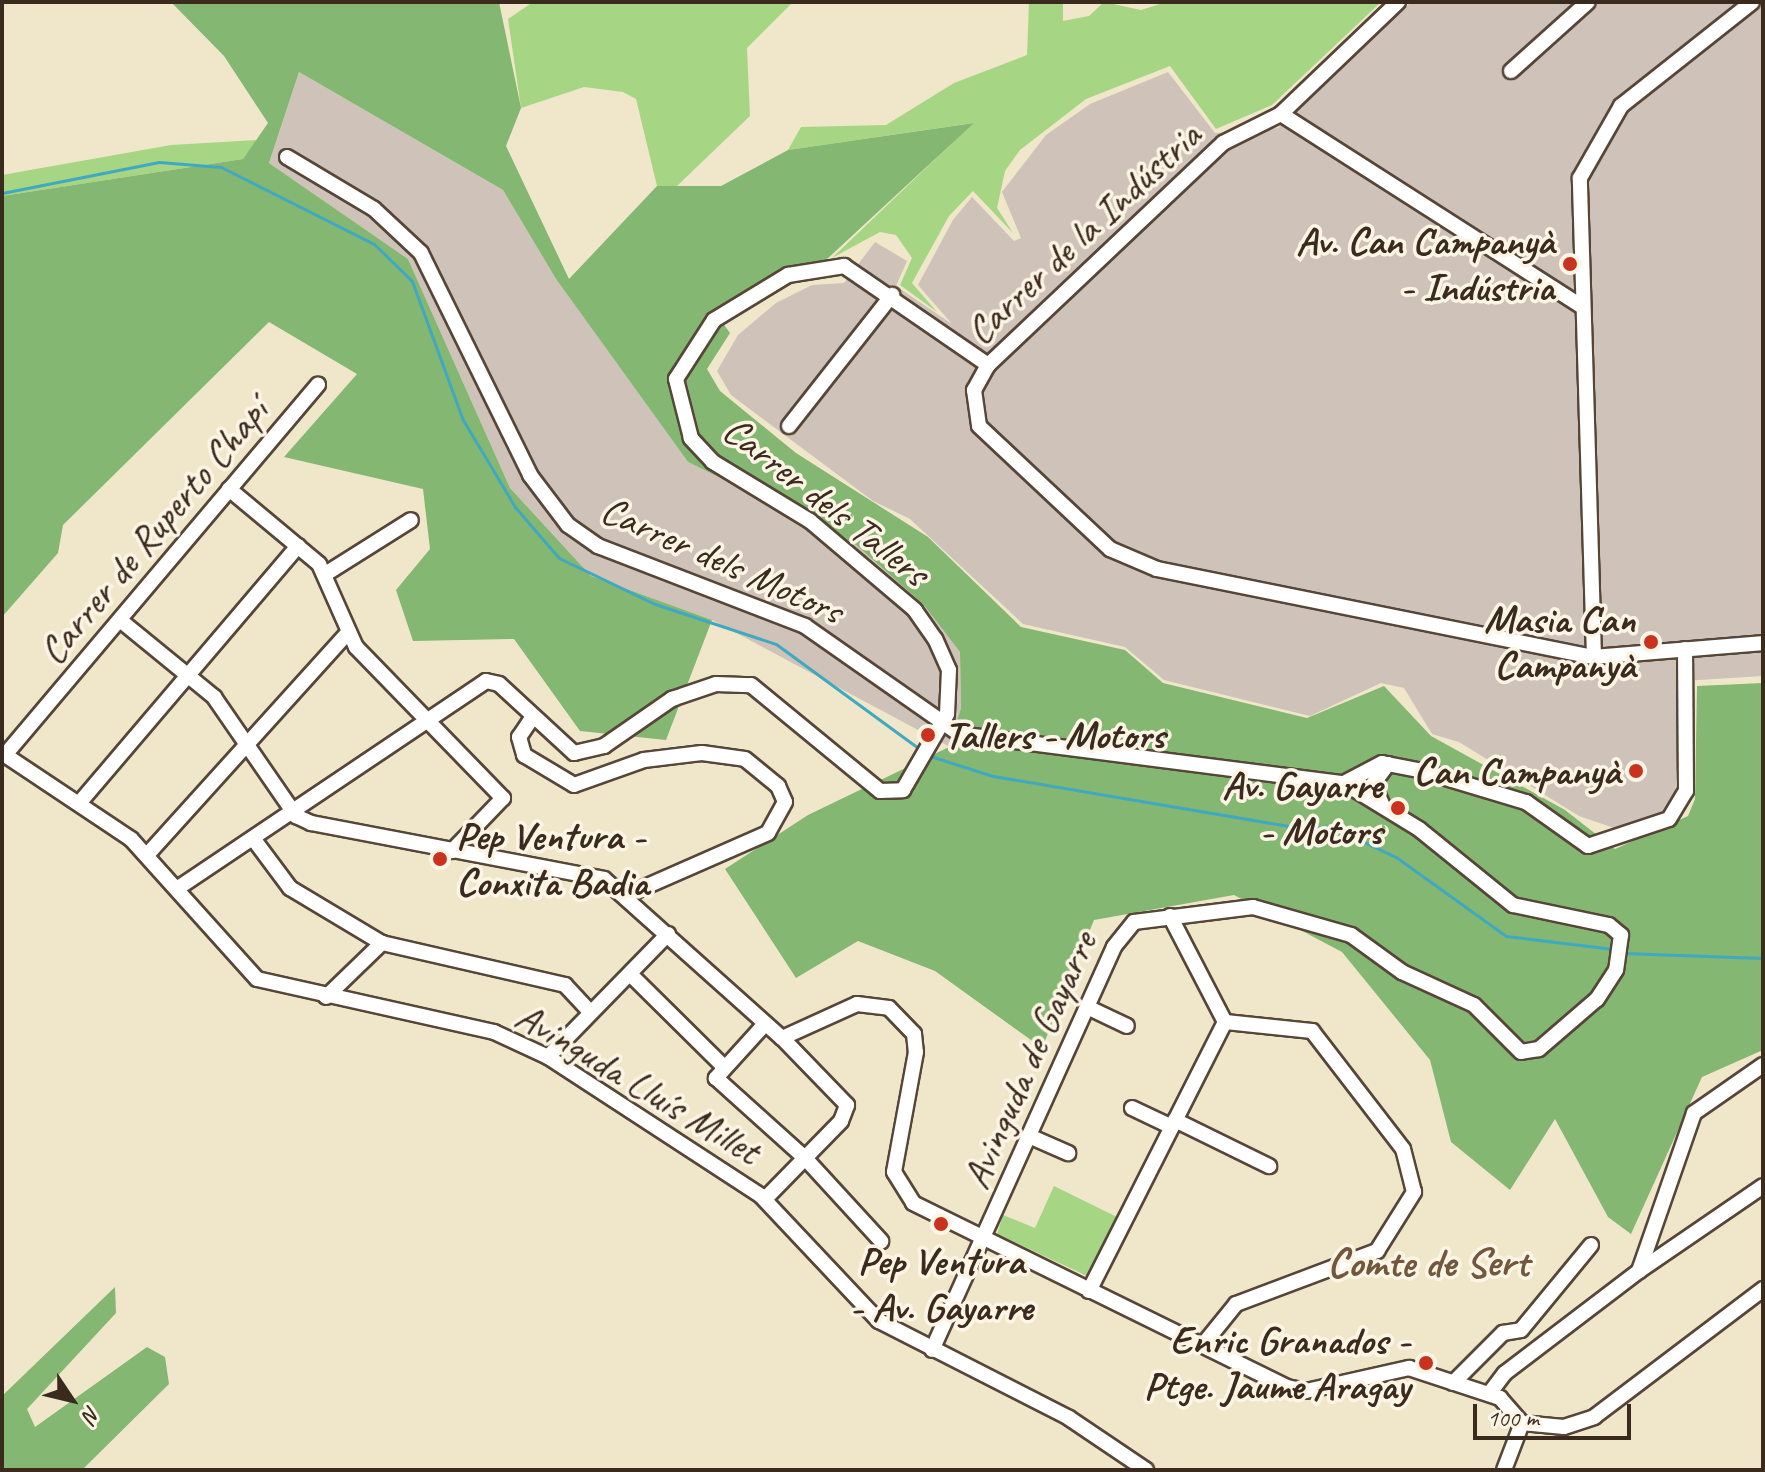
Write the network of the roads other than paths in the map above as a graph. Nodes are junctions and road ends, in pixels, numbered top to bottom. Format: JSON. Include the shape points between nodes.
{"nodes":[{"id":1,"x":1398,"y":2,"type":"edge"},
{"id":2,"x":1588,"y":2,"type":"edge"},
{"id":3,"x":1752,"y":2,"type":"edge"},
{"id":4,"x":1511,"y":71,"type":"dead end"},
{"id":5,"x":1281,"y":114,"type":"junction"},
{"id":6,"x":287,"y":157,"type":"dead end"},
{"id":7,"x":892,"y":295,"type":"junction"},
{"id":8,"x":1580,"y":305,"type":"junction"},
{"id":9,"x":988,"y":365,"type":"junction"},
{"id":10,"x":318,"y":384,"type":"dead end"},
{"id":11,"x":789,"y":426,"type":"dead end"},
{"id":12,"x":229,"y":489,"type":"junction"},
{"id":13,"x":411,"y":520,"type":"dead end"},
{"id":14,"x":298,"y":546,"type":"junction"},
{"id":15,"x":327,"y":573,"type":"junction"},
{"id":16,"x":120,"y":620,"type":"junction"},
{"id":17,"x":347,"y":634,"type":"junction"},
{"id":18,"x":1760,"y":645,"type":"edge"},
{"id":19,"x":1685,"y":649,"type":"junction"},
{"id":20,"x":1594,"y":657,"type":"junction"},
{"id":21,"x":189,"y":675,"type":"junction"},
{"id":22,"x":532,"y":718,"type":"junction"},
{"id":23,"x":427,"y":720,"type":"junction"},
{"id":24,"x":942,"y":723,"type":"junction"},
{"id":25,"x":248,"y":745,"type":"junction"},
{"id":26,"x":3,"y":754,"type":"edge"},
{"id":27,"x":1389,"y":763,"type":"junction"},
{"id":28,"x":1344,"y":783,"type":"junction"},
{"id":29,"x":81,"y":801,"type":"junction"},
{"id":30,"x":1384,"y":807,"type":"junction"},
{"id":31,"x":296,"y":816,"type":"junction"},
{"id":32,"x":255,"y":841,"type":"junction"},
{"id":33,"x":452,"y":851,"type":"junction"},
{"id":34,"x":147,"y":855,"type":"junction"},
{"id":35,"x":178,"y":888,"type":"junction"},
{"id":36,"x":627,"y":895,"type":"junction"},
{"id":37,"x":1170,"y":916,"type":"junction"},
{"id":38,"x":668,"y":934,"type":"junction"},
{"id":39,"x":382,"y":943,"type":"junction"},
{"id":40,"x":630,"y":974,"type":"junction"},
{"id":41,"x":326,"y":997,"type":"junction"},
{"id":42,"x":1087,"y":1007,"type":"junction"},
{"id":43,"x":590,"y":1012,"type":"junction"},
{"id":44,"x":1225,"y":1022,"type":"junction"},
{"id":45,"x":764,"y":1025,"type":"junction"},
{"id":46,"x":1127,"y":1026,"type":"dead end"},
{"id":47,"x":782,"y":1038,"type":"junction"},
{"id":48,"x":548,"y":1057,"type":"junction"},
{"id":49,"x":1763,"y":1065,"type":"edge"},
{"id":50,"x":724,"y":1067,"type":"junction"},
{"id":51,"x":1132,"y":1108,"type":"dead end"},
{"id":52,"x":1173,"y":1124,"type":"junction"},
{"id":53,"x":1029,"y":1136,"type":"junction"},
{"id":54,"x":1068,"y":1153,"type":"dead end"},
{"id":55,"x":805,"y":1158,"type":"junction"},
{"id":56,"x":1269,"y":1166,"type":"dead end"},
{"id":57,"x":1763,"y":1186,"type":"edge"},
{"id":58,"x":765,"y":1199,"type":"junction"},
{"id":59,"x":983,"y":1238,"type":"junction"},
{"id":60,"x":881,"y":1241,"type":"dead end"},
{"id":61,"x":1591,"y":1245,"type":"dead end"},
{"id":62,"x":1639,"y":1271,"type":"junction"},
{"id":63,"x":1763,"y":1289,"type":"edge"},
{"id":64,"x":1089,"y":1291,"type":"junction"},
{"id":65,"x":1202,"y":1346,"type":"junction"},
{"id":66,"x":932,"y":1350,"type":"junction"},
{"id":67,"x":1453,"y":1383,"type":"junction"},
{"id":68,"x":1489,"y":1394,"type":"junction"},
{"id":69,"x":1522,"y":1423,"type":"junction"},
{"id":70,"x":1146,"y":1470,"type":"edge"},
{"id":71,"x":1504,"y":1470,"type":"edge"}],
"edges":[{"from":1,"to":5,"type":"street","name":"Carrer de la Indústria"},
{"from":2,"to":4,"type":"street"},
{"from":3,"to":8,"type":"street","via":[[1621,106],[1596,140],[1578,192]]},
{"from":5,"to":8,"type":"street"},
{"from":5,"to":9,"type":"street","name":"Carrer de la Indústria","via":[[1223,143]]},
{"from":6,"to":24,"type":"street","name":"Carrer dels Motors","via":[[374,209],[430,264],[522,460],[568,525],[632,563],[805,626]]},
{"from":7,"to":9,"type":"street","name":"Carrer dels Tallers"},
{"from":7,"to":11,"type":"street"},
{"from":7,"to":24,"type":"street","name":"Carrer dels Tallers","via":[[844,266],[788,275],[714,320],[680,369],[677,403],[691,438],[713,462],[791,507],[922,617],[949,670]]},
{"from":8,"to":20,"type":"street"},
{"from":9,"to":20,"type":"street","name":"Carrer de la Indústria","via":[[974,390],[979,426],[1096,538],[1134,562]]},
{"from":10,"to":12,"type":"street","name":"Carrer de Ruperto Chapí"},
{"from":12,"to":14,"type":"street"},
{"from":12,"to":16,"type":"street","name":"Carrer de Ruperto Chapí"},
{"from":13,"to":15,"type":"street"},
{"from":14,"to":15,"type":"street"},
{"from":14,"to":21,"type":"street"},
{"from":15,"to":17,"type":"street"},
{"from":16,"to":21,"type":"street"},
{"from":16,"to":26,"type":"street","name":"Carrer de Ruperto Chapí"},
{"from":17,"to":23,"type":"street"},
{"from":17,"to":25,"type":"street"},
{"from":18,"to":19,"type":"street","name":"Carrer de la Indústria"},
{"from":19,"to":20,"type":"street","name":"Carrer de la Indústria"},
{"from":19,"to":27,"type":"street","via":[[1686,791],[1669,819],[1604,843],[1577,844],[1526,802]]},
{"from":21,"to":25,"type":"street"},
{"from":21,"to":29,"type":"street"},
{"from":22,"to":23,"type":"street","name":"Carrer dels Tallers","via":[[499,684],[486,681]]},
{"from":22,"to":24,"type":"street","name":"Carrer dels Tallers","via":[[560,747],[590,753],[672,699],[716,684],[751,685],[880,791],[892,792],[914,777]]},
{"from":22,"to":36,"type":"street","via":[[519,737],[524,755],[574,785],[644,760],[715,753],[745,759],[778,786],[785,802],[768,833]]},
{"from":23,"to":31,"type":"street"},
{"from":23,"to":33,"type":"street","via":[[503,798]]},
{"from":24,"to":28,"type":"street","name":"Carrer dels Motors","via":[[959,734]]},
{"from":25,"to":31,"type":"street"},
{"from":25,"to":34,"type":"street"},
{"from":26,"to":29,"type":"street","name":"Avinguda Lluís Millet"},
{"from":27,"to":28,"type":"street"},
{"from":27,"to":30,"type":"street","via":[[1373,784]]},
{"from":28,"to":30,"type":"street","name":"Avinguda de Gayarre"},
{"from":29,"to":34,"type":"street","name":"Avinguda Lluís Millet"},
{"from":30,"to":37,"type":"street","name":"Avinguda de Gayarre","via":[[1513,905],[1619,930],[1620,953],[1607,985],[1539,1049],[1521,1052],[1474,1005],[1402,972],[1351,935],[1253,907]]},
{"from":31,"to":32,"type":"street"},
{"from":31,"to":33,"type":"street"},
{"from":32,"to":35,"type":"street"},
{"from":32,"to":39,"type":"street","via":[[290,888]]},
{"from":33,"to":36,"type":"street","via":[[604,879]]},
{"from":34,"to":35,"type":"street","name":"Avinguda Lluís Millet"},
{"from":35,"to":41,"type":"street","name":"Avinguda Lluís Millet","via":[[257,979]]},
{"from":36,"to":38,"type":"street"},
{"from":37,"to":42,"type":"street","name":"Avinguda de Gayarre","via":[[1123,930]]},
{"from":37,"to":44,"type":"street"},
{"from":38,"to":40,"type":"street"},
{"from":38,"to":45,"type":"street"},
{"from":39,"to":41,"type":"street"},
{"from":39,"to":43,"type":"street","via":[[565,985]]},
{"from":40,"to":43,"type":"street"},
{"from":40,"to":50,"type":"street"},
{"from":41,"to":48,"type":"street","name":"Avinguda Lluís Millet","via":[[494,1032]]},
{"from":42,"to":46,"type":"street"},
{"from":42,"to":53,"type":"street","name":"Avinguda de Gayarre"},
{"from":43,"to":48,"type":"street"},
{"from":44,"to":52,"type":"street"},
{"from":44,"to":65,"type":"street","via":[[1312,1031],[1403,1149],[1414,1192],[1377,1251],[1236,1304]]},
{"from":45,"to":47,"type":"street"},
{"from":45,"to":50,"type":"street"},
{"from":47,"to":55,"type":"street","via":[[847,1105],[841,1121]]},
{"from":47,"to":59,"type":"street","via":[[857,1004],[881,1005],[904,1020],[916,1052],[894,1172],[900,1190]]},
{"from":48,"to":58,"type":"street","name":"Avinguda Lluís Millet"},
{"from":49,"to":62,"type":"street","via":[[1694,1113]]},
{"from":50,"to":55,"type":"street","via":[[716,1078]]},
{"from":51,"to":52,"type":"street"},
{"from":52,"to":56,"type":"street"},
{"from":52,"to":64,"type":"street"},
{"from":53,"to":54,"type":"street"},
{"from":53,"to":59,"type":"street","name":"Avinguda de Gayarre"},
{"from":55,"to":58,"type":"street"},
{"from":55,"to":60,"type":"street"},
{"from":57,"to":62,"type":"street"},
{"from":58,"to":66,"type":"street","name":"Avinguda Lluís Millet","via":[[860,1305]]},
{"from":59,"to":64,"type":"street"},
{"from":59,"to":66,"type":"street","name":"Avinguda de Gayarre"},
{"from":61,"to":67,"type":"street","via":[[1521,1330],[1503,1333]]},
{"from":62,"to":68,"type":"street","via":[[1505,1373]]},
{"from":63,"to":69,"type":"street","via":[[1594,1417],[1564,1427]]},
{"from":64,"to":65,"type":"street"},
{"from":65,"to":67,"type":"street","via":[[1306,1391],[1409,1368]]},
{"from":66,"to":70,"type":"street","name":"Avinguda Lluís Millet","via":[[1059,1412]]},
{"from":67,"to":68,"type":"street"},
{"from":68,"to":69,"type":"street"},
{"from":69,"to":71,"type":"street"}]}
